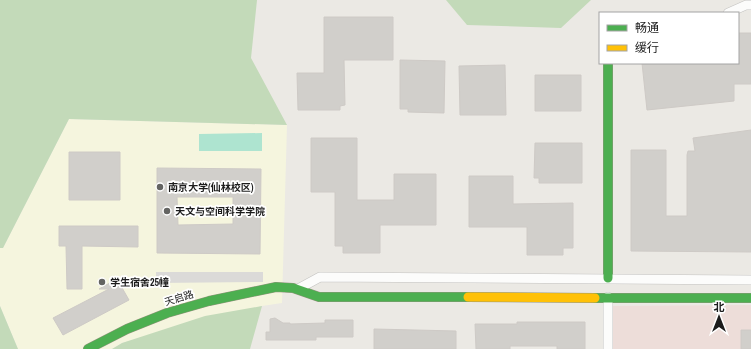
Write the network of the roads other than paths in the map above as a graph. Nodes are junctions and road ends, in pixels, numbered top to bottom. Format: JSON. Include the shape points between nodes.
{"nodes":[{"id":1,"x":751,"y":5,"type":"edge"},
{"id":2,"x":730,"y":12,"type":"edge"},
{"id":3,"x":608,"y":64,"type":"edge"},
{"id":4,"x":608,"y":278,"type":"junction"},
{"id":5,"x":751,"y":280,"type":"edge"},
{"id":6,"x":298,"y":289,"type":"junction"},
{"id":7,"x":608,"y":297,"type":"junction"},
{"id":8,"x":751,"y":298,"type":"edge"},
{"id":9,"x":88,"y":349,"type":"edge"},
{"id":10,"x":608,"y":349,"type":"edge"}],
"edges":[{"from":1,"to":2,"type":"street"},
{"from":3,"to":4,"type":"street"},
{"from":4,"to":5,"type":"street"},
{"from":4,"to":6,"type":"street","via":[[320,278]]},
{"from":6,"to":7,"type":"street","via":[[319,297]]},
{"from":6,"to":9,"type":"street","name":"天启路","via":[[283,286],[213,299],[148,319]]},
{"from":7,"to":8,"type":"street"},
{"from":7,"to":10,"type":"street"}]}
